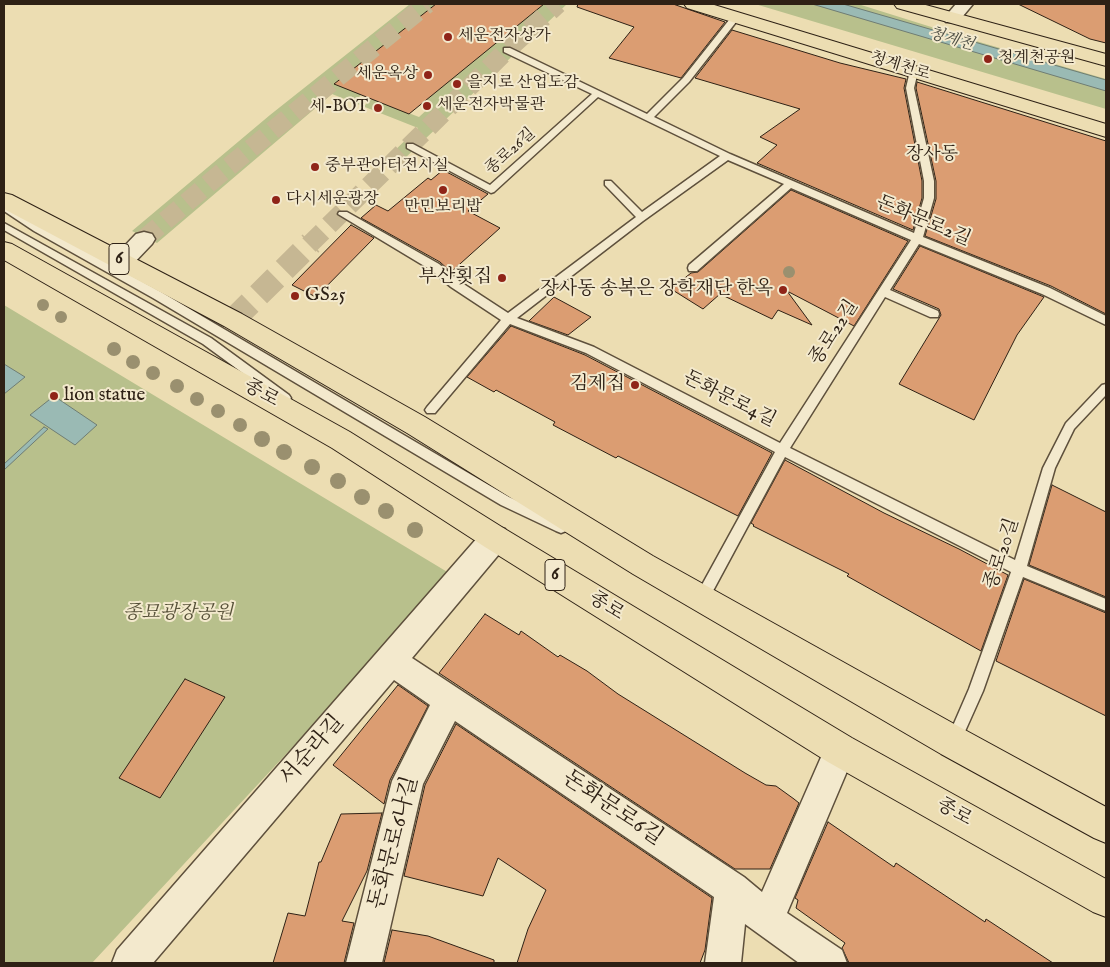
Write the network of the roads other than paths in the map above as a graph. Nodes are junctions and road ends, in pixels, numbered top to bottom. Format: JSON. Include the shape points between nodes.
{"nodes":[{"id":1,"x":693,"y":4,"type":"edge"},
{"id":2,"x":903,"y":4,"type":"edge"},
{"id":3,"x":965,"y":4,"type":"edge"},
{"id":4,"x":736,"y":17,"type":"junction"},
{"id":5,"x":952,"y":18,"type":"junction"},
{"id":6,"x":507,"y":50,"type":"dead end"},
{"id":7,"x":1106,"y":60,"type":"edge"},
{"id":8,"x":914,"y":71,"type":"junction"},
{"id":9,"x":596,"y":94,"type":"junction"},
{"id":10,"x":647,"y":119,"type":"junction"},
{"id":11,"x":1106,"y":131,"type":"edge"},
{"id":12,"x":410,"y":146,"type":"dead end"},
{"id":13,"x":727,"y":156,"type":"junction"},
{"id":14,"x":608,"y":183,"type":"dead end"},
{"id":15,"x":790,"y":184,"type":"junction"},
{"id":16,"x":4,"y":200,"type":"edge"},
{"id":17,"x":4,"y":206,"type":"edge"},
{"id":18,"x":343,"y":214,"type":"dead end"},
{"id":19,"x":642,"y":217,"type":"junction"},
{"id":20,"x":4,"y":226,"type":"edge"},
{"id":21,"x":144,"y":239,"type":"tunnel mouth"},
{"id":22,"x":916,"y":240,"type":"junction"},
{"id":23,"x":4,"y":250,"type":"edge"},
{"id":24,"x":123,"y":261,"type":"junction"},
{"id":25,"x":693,"y":268,"type":"dead end"},
{"id":26,"x":883,"y":292,"type":"junction"},
{"id":27,"x":934,"y":314,"type":"dead end"},
{"id":28,"x":508,"y":319,"type":"junction"},
{"id":29,"x":1106,"y":321,"type":"edge"},
{"id":30,"x":1106,"y":388,"type":"edge"},
{"id":31,"x":432,"y":410,"type":"dead end"},
{"id":32,"x":341,"y":440,"type":"junction"},
{"id":33,"x":783,"y":449,"type":"junction"},
{"id":34,"x":495,"y":538,"type":"junction"},
{"id":35,"x":643,"y":565,"type":"junction"},
{"id":36,"x":1019,"y":568,"type":"junction"},
{"id":37,"x":702,"y":598,"type":"junction"},
{"id":38,"x":1106,"y":605,"type":"edge"},
{"id":39,"x":391,"y":661,"type":"junction"},
{"id":40,"x":450,"y":700,"type":"junction"},
{"id":41,"x":953,"y":742,"type":"junction"},
{"id":42,"x":840,"y":750,"type":"junction"},
{"id":43,"x":1106,"y":826,"type":"edge"},
{"id":44,"x":732,"y":889,"type":"junction"},
{"id":45,"x":1106,"y":899,"type":"edge"},
{"id":46,"x":767,"y":920,"type":"junction"},
{"id":47,"x":130,"y":963,"type":"edge"},
{"id":48,"x":364,"y":963,"type":"edge"},
{"id":49,"x":723,"y":963,"type":"edge"},
{"id":50,"x":828,"y":963,"type":"edge"}],
"edges":[{"from":1,"to":4,"type":"main road","name":"청계천로"},
{"from":2,"to":5,"type":"main road"},
{"from":3,"to":5,"type":"street"},
{"from":4,"to":8,"type":"main road","name":"청계천로"},
{"from":4,"to":10,"type":"lane","via":[[686,80]]},
{"from":5,"to":7,"type":"main road"},
{"from":6,"to":9,"type":"lane","name":"돈화문로2길"},
{"from":8,"to":11,"type":"main road","name":"청계천로"},
{"from":8,"to":22,"type":"lane","name":"종로22길","via":[[910,88],[929,181],[929,198]]},
{"from":9,"to":10,"type":"lane","name":"돈화문로2길"},
{"from":9,"to":12,"type":"lane","name":"종로26길","via":[[491,190]]},
{"from":10,"to":13,"type":"lane","name":"돈화문로2길"},
{"from":13,"to":15,"type":"lane","name":"돈화문로2길"},
{"from":13,"to":19,"type":"lane"},
{"from":14,"to":19,"type":"lane"},
{"from":15,"to":22,"type":"lane","name":"돈화문로2길"},
{"from":15,"to":25,"type":"lane"},
{"from":16,"to":24,"type":"main road","number":"6"},
{"from":17,"to":35,"type":"lane","via":[[38,229],[157,295],[505,501]]},
{"from":18,"to":28,"type":"lane","name":"돈화문로4길","via":[[435,267]]},
{"from":19,"to":28,"type":"lane"},
{"from":20,"to":32,"type":"lane","via":[[207,341]]},
{"from":21,"to":24,"type":"street"},
{"from":22,"to":26,"type":"lane","name":"종로22길"},
{"from":22,"to":29,"type":"lane","name":"돈화문로2길","via":[[1046,291]]},
{"from":23,"to":32,"type":"main road","name":"종로","number":"6"},
{"from":24,"to":35,"type":"main road","number":"6","via":[[416,425]]},
{"from":26,"to":27,"type":"lane"},
{"from":26,"to":33,"type":"lane","name":"종로22길"},
{"from":28,"to":31,"type":"lane"},
{"from":28,"to":33,"type":"lane","name":"돈화문로4길","via":[[590,350]]},
{"from":30,"to":36,"type":"lane","name":"종로20길","via":[[1070,426],[1048,468]]},
{"from":32,"to":34,"type":"main road","name":"종로","number":"6"},
{"from":33,"to":36,"type":"lane","name":"돈화문로4길","via":[[900,511]]},
{"from":33,"to":37,"type":"lane","name":"종로22길"},
{"from":34,"to":39,"type":"street","name":"서순라길"},
{"from":34,"to":42,"type":"main road","name":"종로","number":"6"},
{"from":35,"to":37,"type":"main road","number":"6"},
{"from":36,"to":38,"type":"lane","name":"돈화문로4길"},
{"from":36,"to":41,"type":"lane","name":"종로20길","via":[[976,691]]},
{"from":37,"to":41,"type":"main road","number":"6"},
{"from":39,"to":40,"type":"street","name":"돈화문로6길"},
{"from":39,"to":47,"type":"street","name":"서순라길"},
{"from":40,"to":44,"type":"street","name":"돈화문로6길"},
{"from":40,"to":48,"type":"street","name":"돈화문로6나길","via":[[408,781]]},
{"from":41,"to":43,"type":"main road","number":"6"},
{"from":42,"to":45,"type":"main road","name":"종로","number":"6"},
{"from":42,"to":46,"type":"street"},
{"from":44,"to":46,"type":"street","name":"돈화문로6길"},
{"from":44,"to":49,"type":"street"},
{"from":46,"to":50,"type":"street","name":"돈화문로6길"}]}
